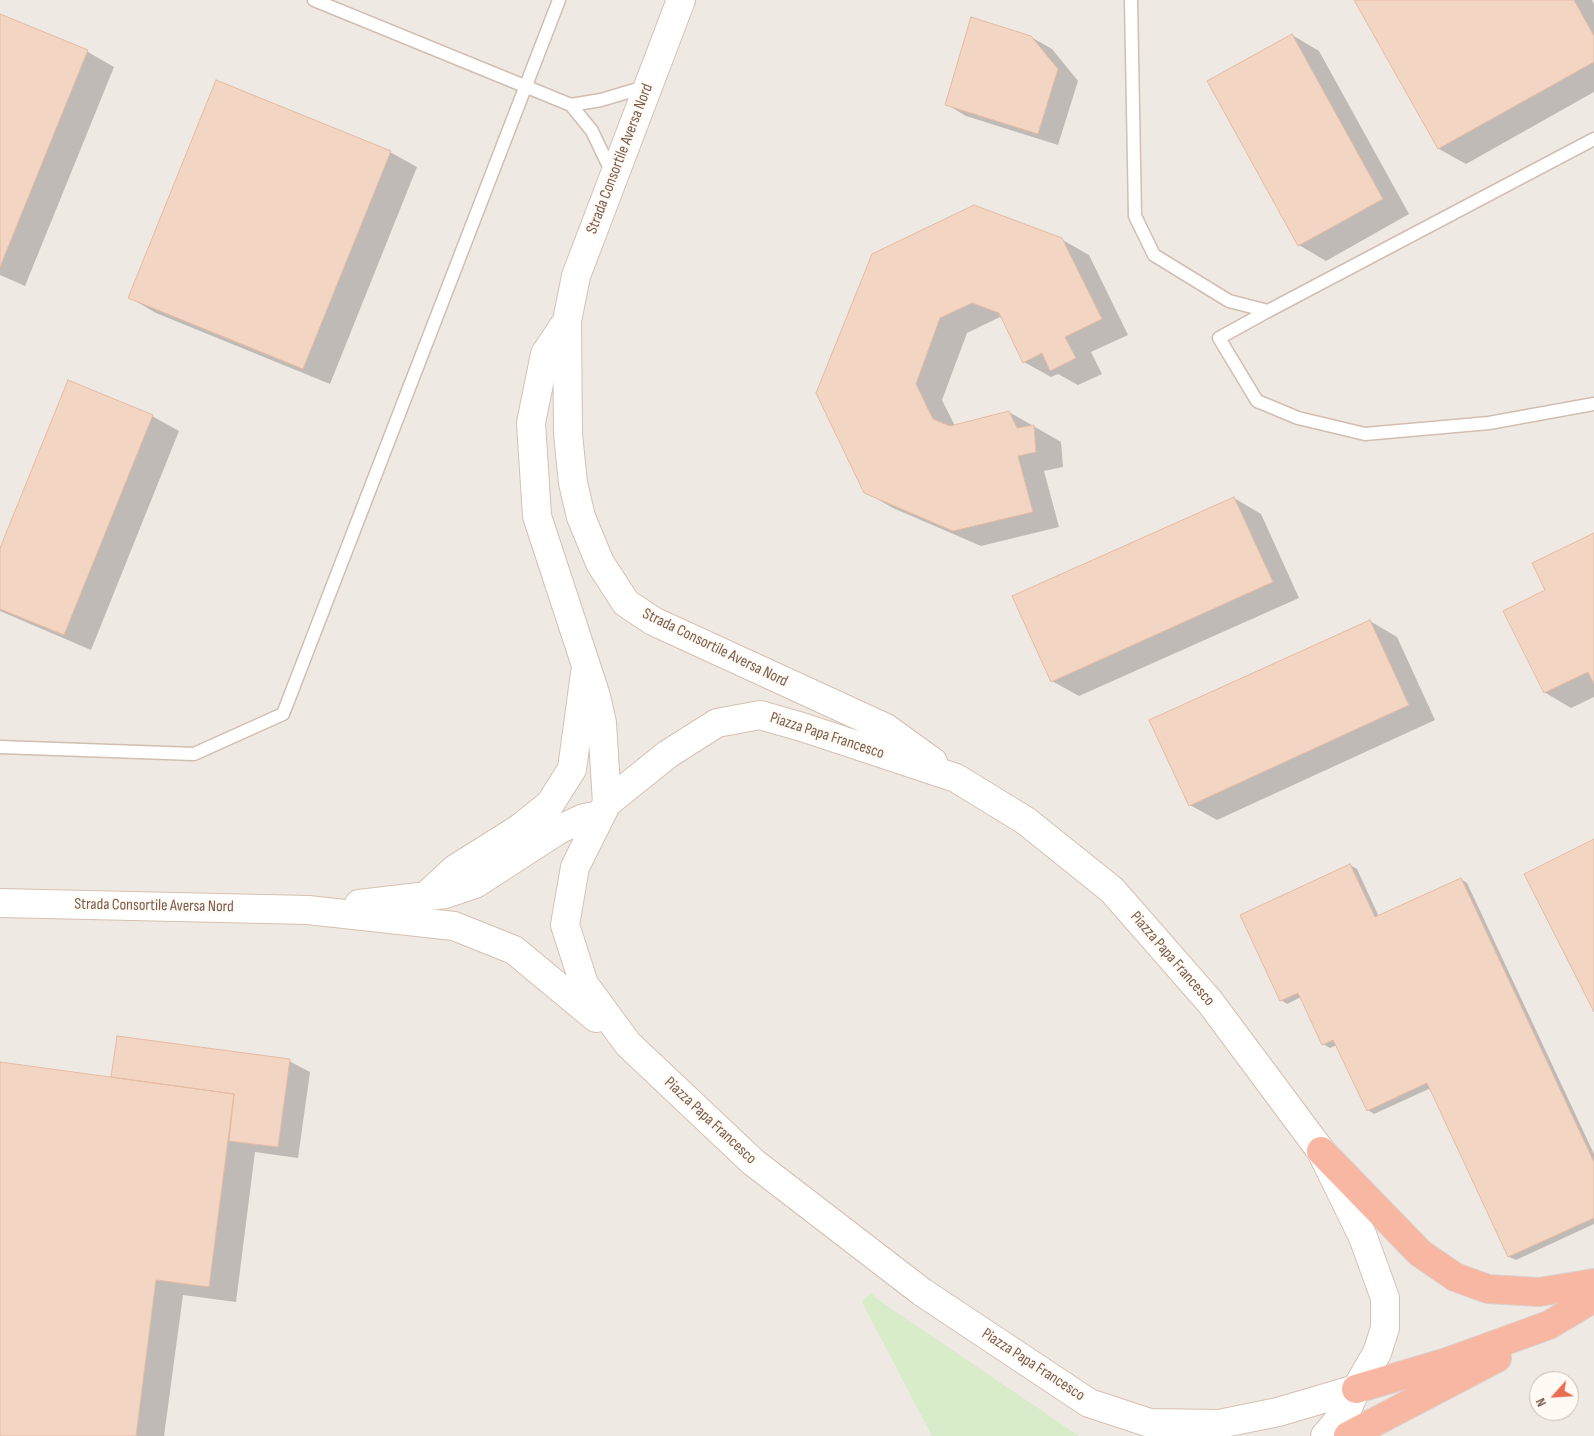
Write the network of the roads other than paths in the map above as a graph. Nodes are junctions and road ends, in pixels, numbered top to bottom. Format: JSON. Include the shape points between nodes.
{"nodes":[{"id":1,"x":314,"y":0,"type":"edge"},
{"id":2,"x":559,"y":0,"type":"edge"},
{"id":3,"x":682,"y":0,"type":"edge"},
{"id":4,"x":1131,"y":0,"type":"edge"},
{"id":5,"x":526,"y":85,"type":"junction"},
{"id":6,"x":649,"y":86,"type":"junction"},
{"id":7,"x":571,"y":105,"type":"junction"},
{"id":8,"x":1594,"y":138,"type":"edge"},
{"id":9,"x":614,"y":177,"type":"junction"},
{"id":10,"x":1268,"y":311,"type":"junction"},
{"id":11,"x":567,"y":321,"type":"junction"},
{"id":12,"x":1594,"y":404,"type":"edge"},
{"id":13,"x":585,"y":669,"type":"junction"},
{"id":14,"x":0,"y":747,"type":"edge"},
{"id":15,"x":956,"y":778,"type":"junction"},
{"id":16,"x":604,"y":809,"type":"junction"},
{"id":17,"x":426,"y":896,"type":"junction"},
{"id":18,"x":0,"y":903,"type":"edge"},
{"id":19,"x":308,"y":910,"type":"junction"},
{"id":20,"x":628,"y":1044,"type":"junction"},
{"id":21,"x":1322,"y":1151,"type":"junction"},
{"id":22,"x":1594,"y":1283,"type":"edge"},
{"id":23,"x":1594,"y":1298,"type":"edge"},
{"id":24,"x":1549,"y":1325,"type":"junction"},
{"id":25,"x":1356,"y":1389,"type":"junction"},
{"id":26,"x":1089,"y":1403,"type":"junction"},
{"id":27,"x":1123,"y":1436,"type":"edge"},
{"id":28,"x":1325,"y":1436,"type":"edge"},
{"id":29,"x":1348,"y":1436,"type":"edge"}],
"edges":[{"from":1,"to":5,"type":"lane"},
{"from":2,"to":5,"type":"lane"},
{"from":3,"to":6,"type":"street","name":"Strada Consortile Aversa Nord"},
{"from":4,"to":10,"type":"lane","via":[[1135,216],[1154,255],[1229,301]]},
{"from":5,"to":7,"type":"lane"},
{"from":5,"to":14,"type":"lane","via":[[283,714],[194,754]]},
{"from":6,"to":7,"type":"lane"},
{"from":6,"to":9,"type":"street","name":"Strada Consortile Aversa Nord"},
{"from":7,"to":9,"type":"lane","via":[[592,130]]},
{"from":8,"to":10,"type":"lane"},
{"from":9,"to":11,"type":"street","name":"Strada Consortile Aversa Nord","via":[[576,276]]},
{"from":10,"to":12,"type":"lane","via":[[1219,338],[1257,401],[1298,418],[1364,434],[1489,423]]},
{"from":11,"to":13,"type":"street","name":"Strada Consortile Aversa Nord","via":[[545,354],[531,423],[537,516]]},
{"from":11,"to":15,"type":"street","name":"Strada Consortile Aversa Nord","via":[[568,434],[573,483],[581,517],[600,563],[626,603],[653,621],[886,728]]},
{"from":13,"to":16,"type":"street","name":"Strada Consortile Aversa Nord","via":[[602,723]]},
{"from":13,"to":17,"type":"street","name":"Strada Consortile Aversa Nord","via":[[572,768],[550,804],[520,828],[454,869]]},
{"from":15,"to":16,"type":"street","name":"Piazza Papa Francesco","via":[[760,715],[717,723],[668,754]]},
{"from":15,"to":21,"type":"street","name":"Piazza Papa Francesco","via":[[1026,821],[1112,890],[1210,1002]]},
{"from":16,"to":17,"type":"street","name":"Strada Consortile Aversa Nord","via":[[560,829],[475,884],[445,894]]},
{"from":16,"to":20,"type":"street","name":"Piazza Papa Francesco","via":[[575,867],[565,925],[584,984]]},
{"from":17,"to":19,"type":"street","name":"Strada Consortile Aversa Nord"},
{"from":18,"to":19,"type":"street","name":"Strada Consortile Aversa Nord"},
{"from":19,"to":20,"type":"street","name":"Strada Consortile Aversa Nord","via":[[454,926],[514,950]]},
{"from":20,"to":26,"type":"street","name":"Piazza Papa Francesco","via":[[761,1168],[922,1292]]},
{"from":21,"to":22,"type":"highway","via":[[1420,1254],[1455,1277],[1488,1289],[1539,1292]]},
{"from":21,"to":25,"type":"street","name":"Piazza Papa Francesco","via":[[1363,1237],[1385,1298],[1385,1328],[1377,1353]]},
{"from":23,"to":24,"type":"highway"},
{"from":24,"to":25,"type":"highway","via":[[1444,1363]]},
{"from":24,"to":29,"type":"highway","via":[[1482,1368]]},
{"from":25,"to":26,"type":"street","name":"Piazza Papa Francesco","via":[[1278,1412],[1219,1424],[1150,1423]]},
{"from":25,"to":28,"type":"street","via":[[1348,1410]]},
{"from":26,"to":27,"type":"street"}]}
